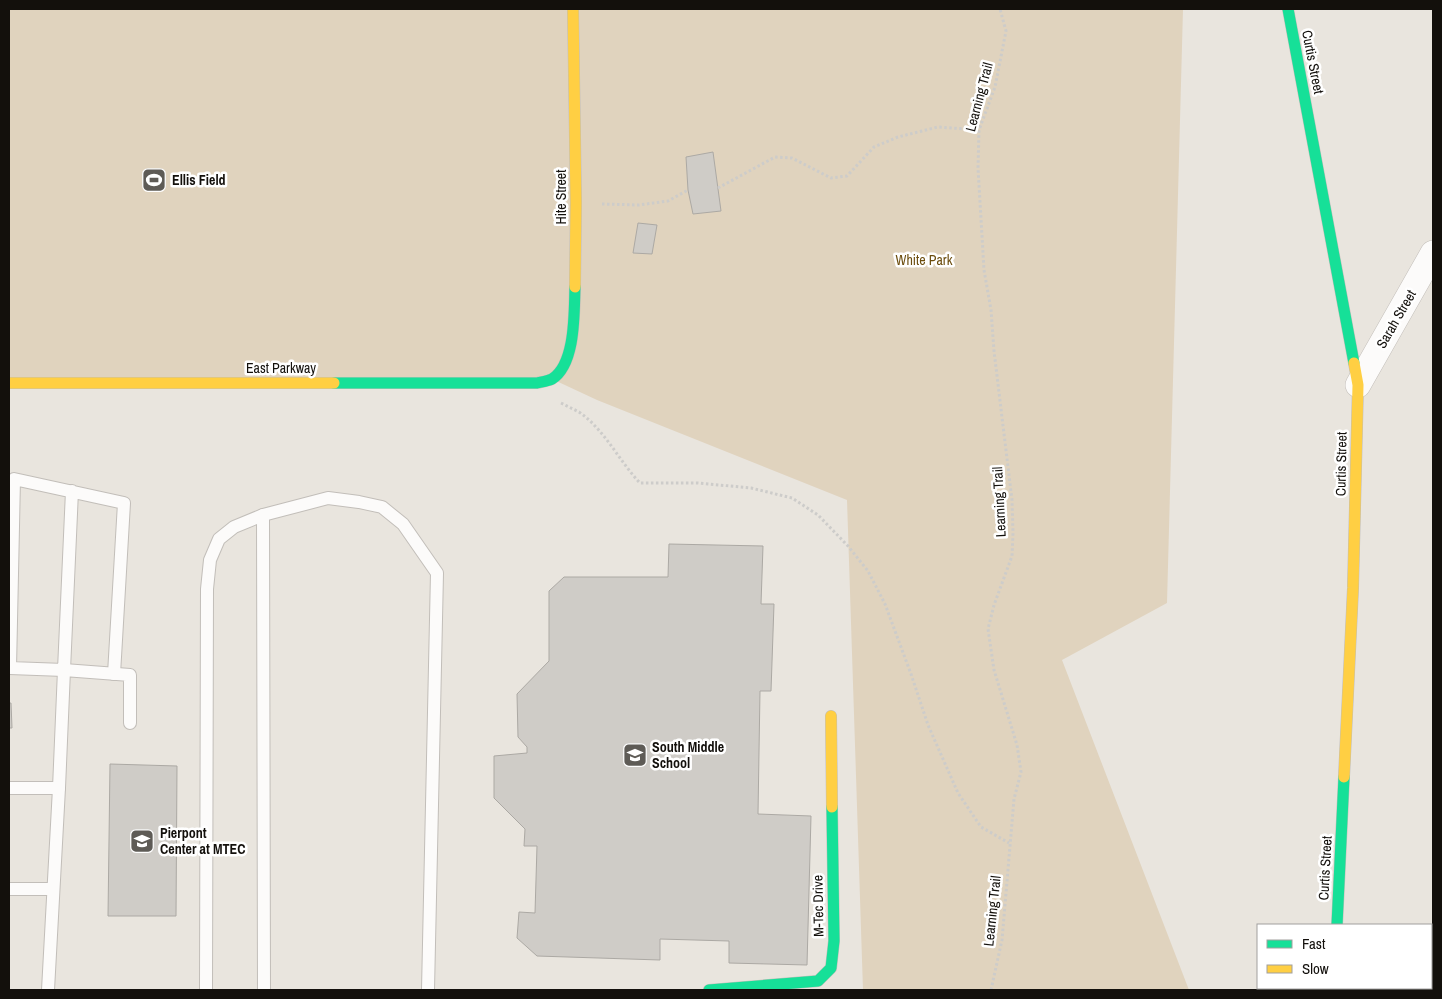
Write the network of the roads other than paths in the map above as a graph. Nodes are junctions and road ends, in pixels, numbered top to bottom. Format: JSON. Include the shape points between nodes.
{"nodes":[{"id":1,"x":573,"y":9,"type":"edge"},
{"id":2,"x":1288,"y":9,"type":"edge"},
{"id":3,"x":1433,"y":253,"type":"edge"},
{"id":4,"x":552,"y":378,"type":"joint"},
{"id":5,"x":9,"y":383,"type":"edge"},
{"id":6,"x":1358,"y":385,"type":"junction"},
{"id":7,"x":11,"y":478,"type":"edge"},
{"id":8,"x":72,"y":491,"type":"junction"},
{"id":9,"x":264,"y":515,"type":"junction"},
{"id":10,"x":64,"y":670,"type":"junction"},
{"id":11,"x":114,"y":674,"type":"junction"},
{"id":12,"x":831,"y":716,"type":"dead end"},
{"id":13,"x":130,"y":723,"type":"dead end"},
{"id":14,"x":9,"y":788,"type":"edge"},
{"id":15,"x":59,"y":788,"type":"junction"},
{"id":16,"x":9,"y":889,"type":"edge"},
{"id":17,"x":53,"y":889,"type":"junction"},
{"id":18,"x":1337,"y":924,"type":"edge"},
{"id":19,"x":48,"y":990,"type":"edge"},
{"id":20,"x":206,"y":990,"type":"edge"},
{"id":21,"x":264,"y":990,"type":"edge"},
{"id":22,"x":428,"y":990,"type":"edge"},
{"id":23,"x":709,"y":990,"type":"edge"}],
"edges":[{"from":1,"to":4,"type":"street","name":"Hite Street","via":[[574,329],[565,364]]},
{"from":2,"to":6,"type":"street","name":"Curtis Street"},
{"from":3,"to":6,"type":"street","name":"Sarah Street"},
{"from":4,"to":5,"type":"street","name":"East Parkway","via":[[537,383]]},
{"from":6,"to":18,"type":"street","name":"Curtis Street","via":[[1353,588]]},
{"from":7,"to":8,"type":"lane"},
{"from":7,"to":10,"type":"lane","via":[[10,668]]},
{"from":8,"to":10,"type":"lane"},
{"from":8,"to":11,"type":"lane","via":[[124,502]]},
{"from":9,"to":20,"type":"lane","via":[[234,526],[219,539],[210,560],[207,589]]},
{"from":9,"to":21,"type":"lane"},
{"from":9,"to":22,"type":"lane","via":[[328,498],[382,507],[403,524],[437,573]]},
{"from":10,"to":11,"type":"lane"},
{"from":10,"to":15,"type":"lane"},
{"from":11,"to":13,"type":"lane","via":[[130,674]]},
{"from":12,"to":23,"type":"street","name":"M-Tec Drive","via":[[834,941],[831,968],[818,981]]},
{"from":14,"to":15,"type":"lane"},
{"from":15,"to":17,"type":"lane"},
{"from":16,"to":17,"type":"lane"},
{"from":17,"to":19,"type":"lane"}]}
